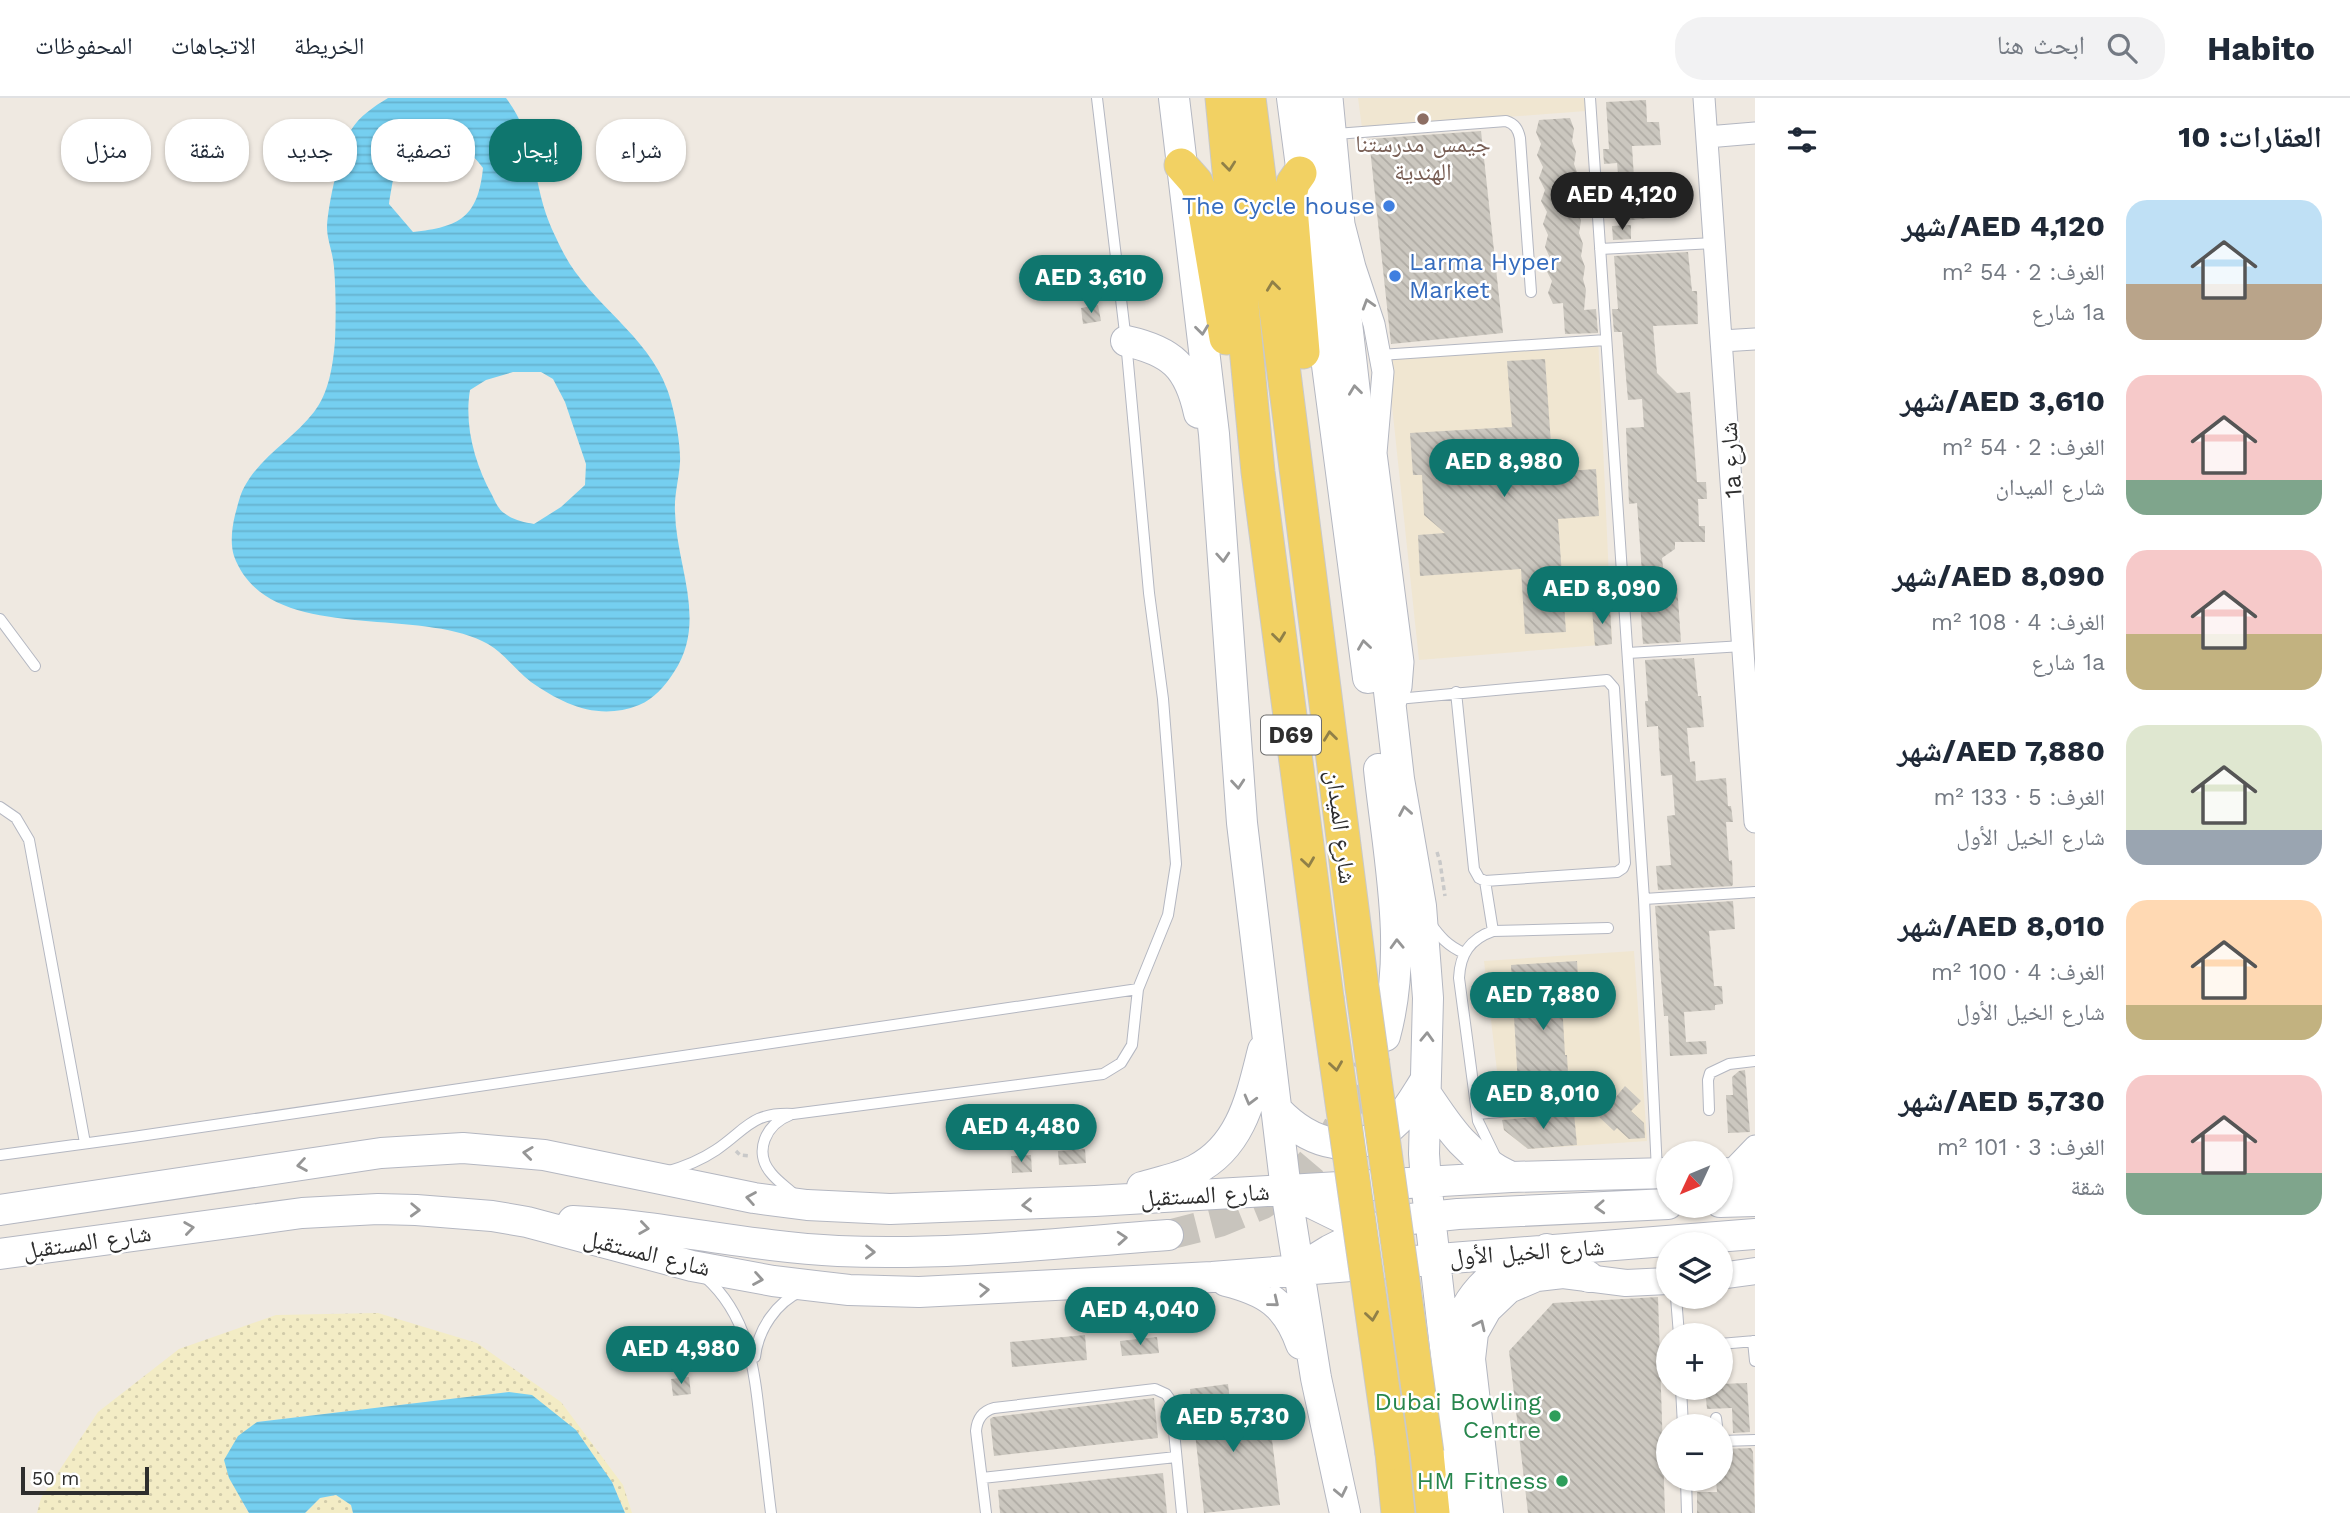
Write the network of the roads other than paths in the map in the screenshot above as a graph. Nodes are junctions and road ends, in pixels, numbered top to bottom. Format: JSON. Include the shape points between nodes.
{"nodes":[{"id":1,"x":1097,"y":98,"type":"edge"},
{"id":2,"x":1174,"y":98,"type":"edge"},
{"id":3,"x":1222,"y":98,"type":"edge"},
{"id":4,"x":1249,"y":98,"type":"edge"},
{"id":5,"x":1292,"y":98,"type":"edge"},
{"id":6,"x":1312,"y":98,"type":"edge"},
{"id":7,"x":1332,"y":98,"type":"edge"},
{"id":8,"x":1590,"y":98,"type":"edge"},
{"id":9,"x":1704,"y":98,"type":"edge"},
{"id":10,"x":1755,"y":133,"type":"edge"},
{"id":11,"x":1336,"y":134,"type":"junction"},
{"id":12,"x":1707,"y":137,"type":"junction"},
{"id":13,"x":1181,"y":165,"type":"junction"},
{"id":14,"x":1300,"y":173,"type":"junction"},
{"id":15,"x":1714,"y":243,"type":"junction"},
{"id":16,"x":1600,"y":249,"type":"junction"},
{"id":17,"x":1531,"y":292,"type":"dead end"},
{"id":18,"x":1755,"y":339,"type":"edge"},
{"id":19,"x":1606,"y":340,"type":"junction"},
{"id":20,"x":1126,"y":341,"type":"junction"},
{"id":21,"x":1722,"y":341,"type":"junction"},
{"id":22,"x":1380,"y":355,"type":"junction"},
{"id":23,"x":1214,"y":434,"type":"junction"},
{"id":24,"x":1258,"y":472,"type":"junction"},
{"id":25,"x":1746,"y":545,"type":"edge"},
{"id":26,"x":1307,"y":548,"type":"junction"},
{"id":27,"x":0,"y":618,"type":"edge"},
{"id":28,"x":1743,"y":646,"type":"junction"},
{"id":29,"x":1628,"y":653,"type":"junction"},
{"id":30,"x":35,"y":666,"type":"dead end"},
{"id":31,"x":1456,"y":692,"type":"junction"},
{"id":32,"x":1395,"y":704,"type":"junction"},
{"id":33,"x":1752,"y":748,"type":"edge"},
{"id":34,"x":0,"y":807,"type":"edge"},
{"id":35,"x":1755,"y":821,"type":"edge"},
{"id":36,"x":1485,"y":881,"type":"junction"},
{"id":37,"x":1755,"y":892,"type":"edge"},
{"id":38,"x":1644,"y":899,"type":"junction"},
{"id":39,"x":1421,"y":906,"type":"junction"},
{"id":40,"x":1608,"y":928,"type":"dead end"},
{"id":41,"x":1493,"y":931,"type":"junction"},
{"id":42,"x":1464,"y":953,"type":"junction"},
{"id":43,"x":1138,"y":989,"type":"junction"},
{"id":44,"x":1268,"y":1034,"type":"junction"},
{"id":45,"x":1385,"y":1036,"type":"tunnel mouth"},
{"id":46,"x":1755,"y":1061,"type":"edge"},
{"id":47,"x":1425,"y":1087,"type":"junction"},
{"id":48,"x":1601,"y":1103,"type":"dead end"},
{"id":49,"x":1277,"y":1110,"type":"junction"},
{"id":50,"x":1709,"y":1110,"type":"dead end"},
{"id":51,"x":793,"y":1114,"type":"junction"},
{"id":52,"x":1478,"y":1117,"type":"junction"},
{"id":53,"x":1660,"y":1141,"type":"edge"},
{"id":54,"x":85,"y":1143,"type":"junction"},
{"id":55,"x":1755,"y":1146,"type":"edge"},
{"id":56,"x":0,"y":1155,"type":"edge"},
{"id":57,"x":1656,"y":1173,"type":"edge"},
{"id":58,"x":1735,"y":1174,"type":"edge"},
{"id":59,"x":649,"y":1176,"type":"junction"},
{"id":60,"x":1511,"y":1177,"type":"junction"},
{"id":61,"x":1426,"y":1182,"type":"junction"},
{"id":62,"x":1319,"y":1188,"type":"junction"},
{"id":63,"x":1286,"y":1190,"type":"junction"},
{"id":64,"x":1755,"y":1200,"type":"edge"},
{"id":65,"x":1733,"y":1201,"type":"edge"},
{"id":66,"x":1095,"y":1202,"type":"junction"},
{"id":67,"x":807,"y":1205,"type":"junction"},
{"id":68,"x":1656,"y":1205,"type":"edge"},
{"id":69,"x":0,"y":1210,"type":"edge"},
{"id":70,"x":1429,"y":1216,"type":"junction"},
{"id":71,"x":527,"y":1222,"type":"junction"},
{"id":72,"x":1361,"y":1227,"type":"junction"},
{"id":73,"x":1755,"y":1234,"type":"edge"},
{"id":74,"x":1168,"y":1235,"type":"tunnel mouth"},
{"id":75,"x":1539,"y":1250,"type":"junction"},
{"id":76,"x":0,"y":1254,"type":"edge"},
{"id":77,"x":1434,"y":1259,"type":"junction"},
{"id":78,"x":1297,"y":1262,"type":"junction"},
{"id":79,"x":1397,"y":1262,"type":"junction"},
{"id":80,"x":692,"y":1266,"type":"junction"},
{"id":81,"x":1755,"y":1271,"type":"edge"},
{"id":82,"x":1733,"y":1274,"type":"edge"},
{"id":83,"x":1212,"y":1277,"type":"junction"},
{"id":84,"x":1589,"y":1277,"type":"junction"},
{"id":85,"x":1656,"y":1282,"type":"edge"},
{"id":86,"x":814,"y":1287,"type":"junction"},
{"id":87,"x":1754,"y":1341,"type":"edge"},
{"id":88,"x":1733,"y":1343,"type":"edge"},
{"id":89,"x":1755,"y":1361,"type":"edge"},
{"id":90,"x":754,"y":1367,"type":"junction"},
{"id":91,"x":1316,"y":1378,"type":"junction"},
{"id":92,"x":1454,"y":1422,"type":"junction"},
{"id":93,"x":1755,"y":1440,"type":"edge"},
{"id":94,"x":1733,"y":1441,"type":"edge"},
{"id":95,"x":1176,"y":1457,"type":"junction"},
{"id":96,"x":982,"y":1478,"type":"junction"},
{"id":97,"x":1686,"y":1491,"type":"edge"},
{"id":98,"x":771,"y":1513,"type":"edge"},
{"id":99,"x":986,"y":1513,"type":"edge"},
{"id":100,"x":1182,"y":1513,"type":"edge"},
{"id":101,"x":1345,"y":1513,"type":"edge"},
{"id":102,"x":1398,"y":1513,"type":"edge"},
{"id":103,"x":1433,"y":1513,"type":"edge"},
{"id":104,"x":1464,"y":1513,"type":"edge"},
{"id":105,"x":1490,"y":1513,"type":"edge"},
{"id":106,"x":1687,"y":1513,"type":"edge"}],
"edges":[{"from":1,"to":20,"type":"lane"},
{"from":2,"to":13,"type":"main road"},
{"from":3,"to":24,"type":"main road","name":"شارع الميدان","number":"D69","one_way":true},
{"from":26,"to":4,"type":"main road","name":"شارع الميدان","number":"D69","one_way":true},
{"from":5,"to":14,"type":"main road"},
{"from":32,"to":6,"type":"main road","one_way":true,"via":[[1346,314]]},
{"from":7,"to":11,"type":"street"},
{"from":8,"to":16,"type":"lane"},
{"from":9,"to":12,"type":"street","name":"1a شارع"},
{"from":10,"to":12,"type":"street"},
{"from":11,"to":17,"type":"lane","via":[[1506,121],[1517,127]]},
{"from":22,"to":11,"type":"street","one_way":true,"via":[[1344,224]]},
{"from":12,"to":15,"type":"street","name":"1a شارع"},
{"from":13,"to":23,"type":"main road","one_way":true},
{"from":13,"to":24,"type":"main road","via":[[1196,182],[1203,201],[1247,453]]},
{"from":14,"to":26,"type":"main road","via":[[1290,196],[1315,519],[1314,536]]},
{"from":45,"to":14,"type":"main road","one_way":true,"via":[[1396,982],[1397,935],[1370,693]]},
{"from":15,"to":16,"type":"lane"},
{"from":15,"to":21,"type":"street","name":"1a شارع"},
{"from":16,"to":19,"type":"lane"},
{"from":18,"to":21,"type":"street"},
{"from":19,"to":22,"type":"lane"},
{"from":19,"to":29,"type":"lane"},
{"from":20,"to":23,"type":"main road","via":[[1152,346],[1181,368],[1202,423]]},
{"from":20,"to":43,"type":"lane","via":[[1176,864],[1168,915]]},
{"from":21,"to":25,"type":"street","name":"1a شارع"},
{"from":22,"to":32,"type":"street","via":[[1376,453],[1403,662]]},
{"from":23,"to":44,"type":"main road","one_way":true,"via":[[1241,810]]},
{"from":24,"to":102,"type":"main road","name":"شارع الميدان","number":"D69","one_way":true,"bridge":true},
{"from":25,"to":28,"type":"street","name":"1a شارع"},
{"from":103,"to":26,"type":"main road","name":"شارع الميدان","number":"D69","one_way":true,"bridge":true,"via":[[1340,828]]},
{"from":27,"to":30,"type":"lane"},
{"from":28,"to":29,"type":"lane"},
{"from":28,"to":33,"type":"street","name":"1a شارع"},
{"from":29,"to":38,"type":"lane"},
{"from":31,"to":32,"type":"lane"},
{"from":31,"to":36,"type":"lane","via":[[1474,869]]},
{"from":31,"to":36,"type":"lane","via":[[1607,680],[1614,688],[1623,868]]},
{"from":39,"to":32,"type":"main road","one_way":true,"via":[[1399,779]]},
{"from":33,"to":35,"type":"street","name":"1a شارع"},
{"from":34,"to":54,"type":"lane","via":[[16,818],[30,840]]},
{"from":36,"to":41,"type":"lane"},
{"from":37,"to":38,"type":"lane"},
{"from":38,"to":53,"type":"lane"},
{"from":39,"to":42,"type":"lane","via":[[1439,936]]},
{"from":47,"to":39,"type":"main road","one_way":true,"via":[[1428,998]]},
{"from":40,"to":41,"type":"lane"},
{"from":41,"to":42,"type":"lane","via":[[1481,935]]},
{"from":42,"to":52,"type":"lane","via":[[1458,978]]},
{"from":43,"to":51,"type":"lane","via":[[1132,1045],[1113,1070]]},
{"from":43,"to":54,"type":"lane"},
{"from":44,"to":49,"type":"main road"},
{"from":44,"to":66,"type":"main road","one_way":true,"via":[[1247,1112],[1230,1142],[1214,1158],[1194,1171]]},
{"from":46,"to":50,"type":"lane","via":[[1729,1064],[1710,1073]]},
{"from":47,"to":49,"type":"main road","via":[[1386,1131],[1358,1142],[1313,1138]]},
{"from":47,"to":60,"type":"main road","via":[[1465,1147]]},
{"from":47,"to":61,"type":"main road"},
{"from":48,"to":52,"type":"lane"},
{"from":49,"to":62,"type":"main road"},
{"from":49,"to":63,"type":"main road"},
{"from":51,"to":59,"type":"lane","via":[[755,1119],[695,1162]]},
{"from":51,"to":67,"type":"lane","via":[[772,1125],[763,1157],[770,1173]]},
{"from":52,"to":60,"type":"lane","via":[[1497,1160]]},
{"from":54,"to":56,"type":"lane"},
{"from":55,"to":58,"type":"street"},
{"from":57,"to":60,"type":"main road"},
{"from":67,"to":59,"type":"main road","name":"شارع المستقبل","one_way":true},
{"from":59,"to":69,"type":"main road","name":"شارع المستقبل","one_way":true,"via":[[517,1152],[422,1149]]},
{"from":60,"to":61,"type":"main road"},
{"from":61,"to":62,"type":"main road"},
{"from":61,"to":70,"type":"main road"},
{"from":61,"to":72,"type":"main road"},
{"from":62,"to":63,"type":"main road"},
{"from":62,"to":72,"type":"main road"},
{"from":63,"to":66,"type":"main road","name":"شارع المستقبل"},
{"from":63,"to":72,"type":"main road"},
{"from":63,"to":78,"type":"main road"},
{"from":64,"to":65,"type":"main road"},
{"from":66,"to":67,"type":"main road","name":"شارع المستقبل","one_way":true,"via":[[932,1209]]},
{"from":68,"to":70,"type":"main road","one_way":true},
{"from":70,"to":72,"type":"main road"},
{"from":70,"to":77,"type":"main road"},
{"from":71,"to":74,"type":"main road","one_way":true,"via":[[592,1222],[765,1245],[873,1252]]},
{"from":76,"to":71,"type":"main road","name":"شارع المستقبل","one_way":true,"via":[[340,1210],[454,1212]]},
{"from":71,"to":80,"type":"main road","name":"شارع المستقبل"},
{"from":72,"to":77,"type":"main road"},
{"from":72,"to":78,"type":"main road","via":[[1330,1250]]},
{"from":72,"to":79,"type":"main road"},
{"from":73,"to":75,"type":"main road","name":"شارع الخيل الأول"},
{"from":75,"to":77,"type":"main road","name":"شارع الخيل الأول"},
{"from":75,"to":84,"type":"main road"},
{"from":75,"to":92,"type":"main road","via":[[1496,1271],[1463,1313],[1454,1347],[1459,1397]]},
{"from":77,"to":79,"type":"main road","name":"شارع الخيل الأول"},
{"from":77,"to":92,"type":"main road"},
{"from":78,"to":79,"type":"main road","name":"شارع الخيل الأول"},
{"from":78,"to":83,"type":"main road","name":"شارع المستقبل"},
{"from":78,"to":91,"type":"main road"},
{"from":79,"to":92,"type":"main road","via":[[1411,1277],[1419,1296],[1438,1398]]},
{"from":80,"to":86,"type":"main road","name":"شارع المستقبل","one_way":true},
{"from":80,"to":90,"type":"lane","via":[[735,1314]]},
{"from":81,"to":82,"type":"street"},
{"from":86,"to":83,"type":"main road","name":"شارع المستقبل","one_way":true,"via":[[955,1292]]},
{"from":83,"to":91,"type":"main road","one_way":true,"via":[[1271,1298],[1293,1323]]},
{"from":84,"to":85,"type":"street"},
{"from":105,"to":84,"type":"street","one_way":true,"via":[[1472,1359],[1475,1334],[1497,1299],[1522,1282],[1563,1275]]},
{"from":86,"to":90,"type":"lane","via":[[797,1293],[769,1318],[755,1350]]},
{"from":87,"to":88,"type":"lane"},
{"from":87,"to":89,"type":"lane"},
{"from":90,"to":98,"type":"lane"},
{"from":91,"to":101,"type":"main road","one_way":true},
{"from":92,"to":104,"type":"main road"},
{"from":93,"to":94,"type":"lane"},
{"from":95,"to":96,"type":"lane"},
{"from":95,"to":96,"type":"lane","via":[[1171,1401],[1163,1391],[1151,1390],[990,1409],[977,1426]]},
{"from":95,"to":100,"type":"lane"},
{"from":96,"to":99,"type":"lane"},
{"from":97,"to":106,"type":"lane"}]}
